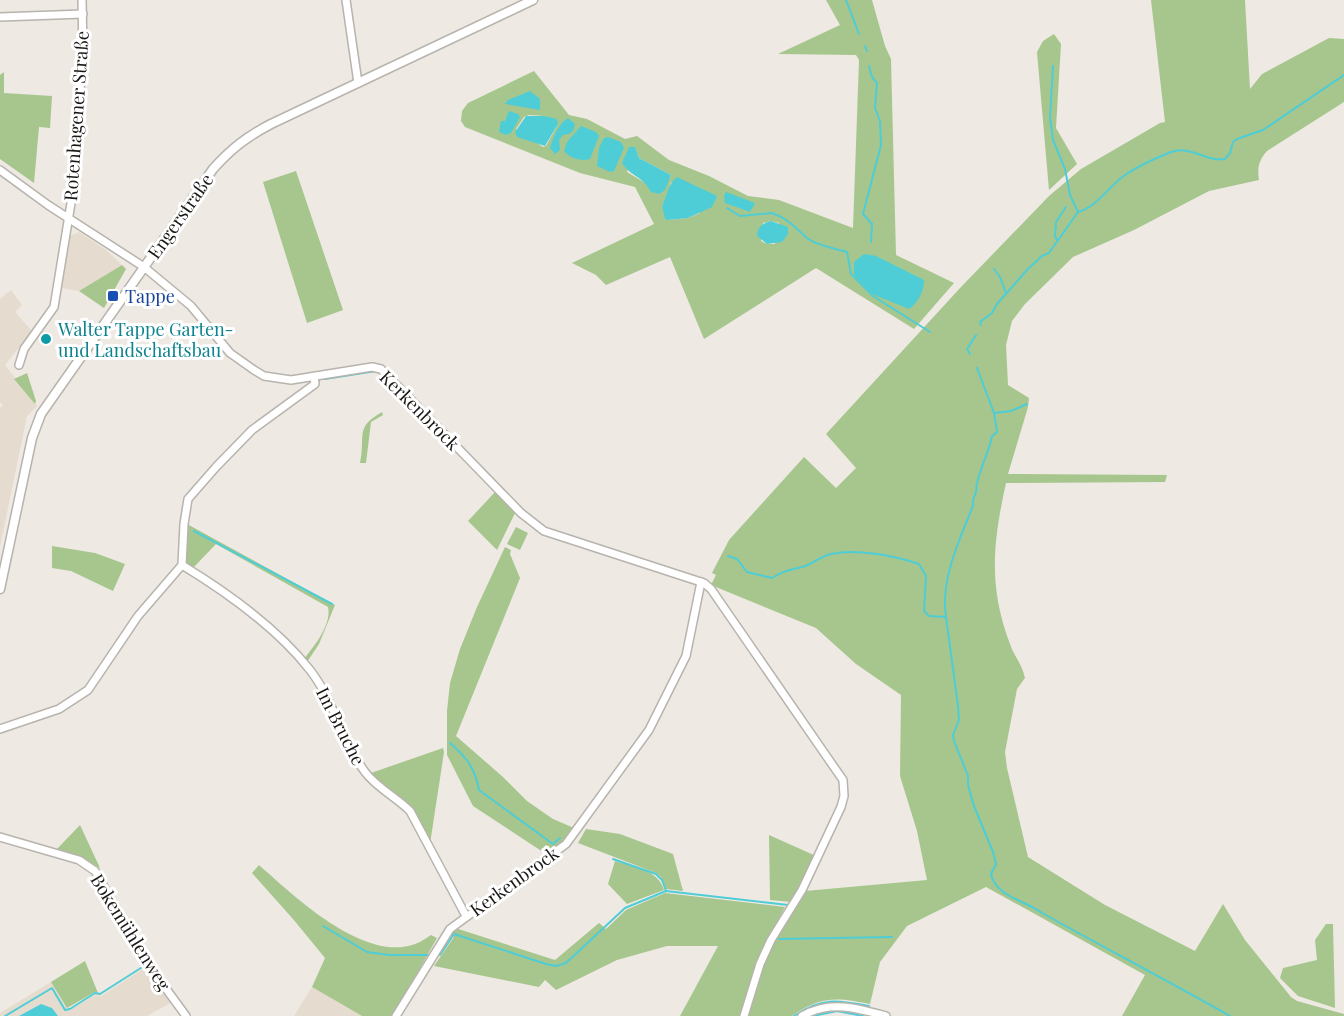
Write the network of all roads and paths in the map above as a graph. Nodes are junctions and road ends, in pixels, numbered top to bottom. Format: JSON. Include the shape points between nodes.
{"nodes":[{"id":1,"x":82,"y":0,"type":"edge"},
{"id":2,"x":346,"y":0,"type":"edge"},
{"id":3,"x":533,"y":0,"type":"edge"},
{"id":4,"x":83,"y":14,"type":"junction"},
{"id":5,"x":0,"y":17,"type":"edge"},
{"id":6,"x":358,"y":83,"type":"junction"},
{"id":7,"x":0,"y":170,"type":"edge"},
{"id":8,"x":68,"y":218,"type":"junction"},
{"id":9,"x":144,"y":267,"type":"junction"},
{"id":10,"x":19,"y":365,"type":"dead end"},
{"id":11,"x":314,"y":377,"type":"junction"},
{"id":12,"x":182,"y":565,"type":"junction"},
{"id":13,"x":701,"y":582,"type":"junction"},
{"id":14,"x":0,"y":589,"type":"edge"},
{"id":15,"x":0,"y":729,"type":"edge"},
{"id":16,"x":0,"y":837,"type":"edge"},
{"id":17,"x":466,"y":916,"type":"junction"},
{"id":18,"x":186,"y":1016,"type":"edge"},
{"id":19,"x":396,"y":1016,"type":"edge"},
{"id":20,"x":744,"y":1016,"type":"edge"},
{"id":21,"x":802,"y":1016,"type":"edge"},
{"id":22,"x":886,"y":1016,"type":"edge"}],
"edges":[{"from":1,"to":4,"type":"street","name":"Rotenhagener Straße"},
{"from":2,"to":6,"type":"street"},
{"from":3,"to":6,"type":"main road","name":"Engerstraße"},
{"from":4,"to":5,"type":"street","name":"Rotenhagener Straße"},
{"from":4,"to":8,"type":"street","name":"Rotenhagener Straße","via":[[84,51]]},
{"from":6,"to":9,"type":"main road","name":"Engerstraße","via":[[237,144],[213,169]]},
{"from":7,"to":8,"type":"street","name":"Rotenhagener Straße"},
{"from":8,"to":9,"type":"street","name":"Rotenhagener Straße"},
{"from":8,"to":10,"type":"street","name":"Rotenhagener Straße","via":[[54,307],[24,349]]},
{"from":9,"to":11,"type":"street","name":"Kerkenbrock","via":[[191,306],[230,353],[254,370],[277,379]]},
{"from":9,"to":14,"type":"main road","name":"Engerstraße","via":[[41,414],[32,438]]},
{"from":11,"to":12,"type":"street","via":[[315,384],[252,430],[188,499]]},
{"from":11,"to":13,"type":"street","name":"Kerkenbrock","via":[[372,367],[385,371],[521,513],[544,531]]},
{"from":12,"to":15,"type":"street","via":[[138,616],[88,690],[58,709]]},
{"from":12,"to":17,"type":"street","name":"Im Bruche","via":[[260,621],[309,668],[366,773],[410,811]]},
{"from":13,"to":17,"type":"street","name":"Kerkenbrock","via":[[686,656],[649,730],[566,844]]},
{"from":13,"to":20,"type":"street","name":"Kerkenbrock","via":[[711,589],[843,780],[844,788],[841,807],[820,853],[760,964]]},
{"from":16,"to":18,"type":"street","name":"Bokemühlenweg","via":[[79,860],[95,871],[148,964]]},
{"from":17,"to":19,"type":"street","name":"Kerkenbrock","via":[[443,937]]},
{"from":21,"to":22,"type":"street","via":[[837,1006]]}]}
